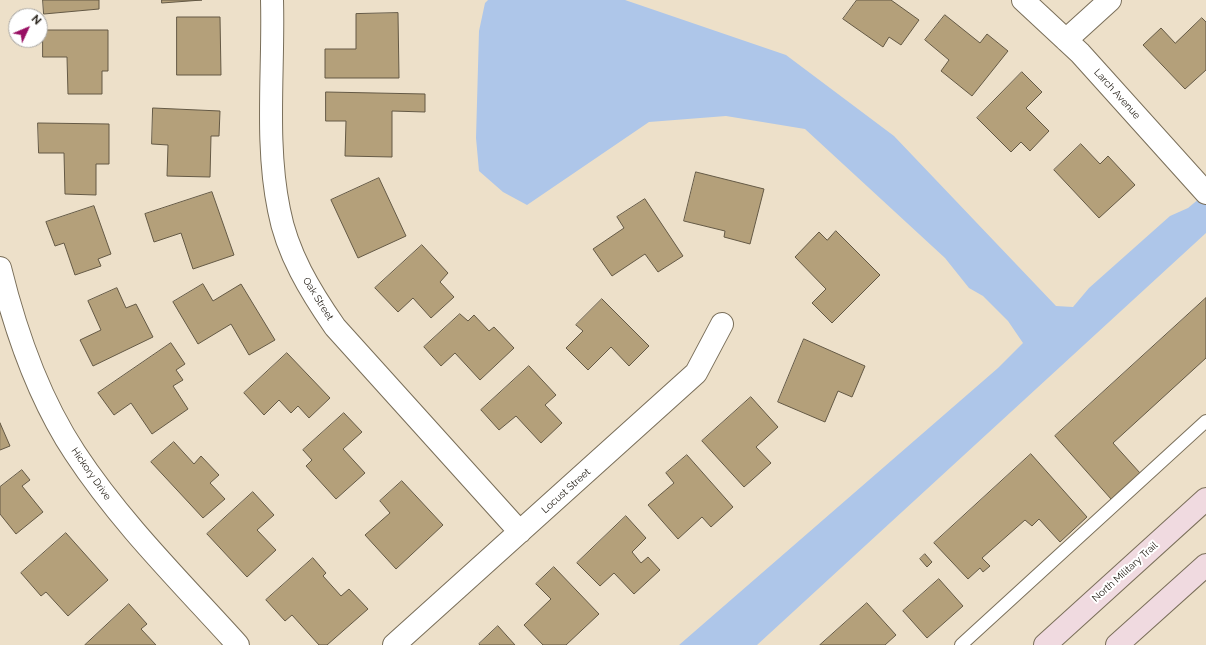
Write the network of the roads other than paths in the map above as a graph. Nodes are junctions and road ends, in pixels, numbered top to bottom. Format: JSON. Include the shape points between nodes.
{"nodes":[{"id":1,"x":272,"y":0,"type":"edge"},
{"id":2,"x":1023,"y":0,"type":"edge"},
{"id":3,"x":1110,"y":0,"type":"edge"},
{"id":4,"x":1066,"y":40,"type":"junction"},
{"id":5,"x":1206,"y":193,"type":"edge"},
{"id":6,"x":0,"y":268,"type":"edge"},
{"id":7,"x":722,"y":324,"type":"dead end"},
{"id":8,"x":1206,"y":421,"type":"edge"},
{"id":9,"x":1206,"y":500,"type":"edge"},
{"id":10,"x":520,"y":532,"type":"junction"},
{"id":11,"x":1206,"y":565,"type":"edge"},
{"id":12,"x":238,"y":645,"type":"edge"},
{"id":13,"x":394,"y":645,"type":"edge"},
{"id":14,"x":961,"y":645,"type":"edge"},
{"id":15,"x":1045,"y":645,"type":"edge"},
{"id":16,"x":1117,"y":645,"type":"edge"}],
"edges":[{"from":1,"to":10,"type":"street","name":"Oak Street","via":[[273,174],[280,217],[297,264],[335,327]]},
{"from":2,"to":4,"type":"street","name":"Larch Avenue"},
{"from":3,"to":4,"type":"street"},
{"from":4,"to":5,"type":"street","name":"Larch Avenue"},
{"from":6,"to":12,"type":"street","name":"Hickory Drive","via":[[29,364],[54,418],[74,452],[121,516]]},
{"from":7,"to":10,"type":"street","name":"Locust Street","via":[[696,373]]},
{"from":8,"to":14,"type":"lane"},
{"from":9,"to":15,"type":"main road","name":"North Military Trail"},
{"from":10,"to":13,"type":"street","name":"Locust Street"},
{"from":11,"to":16,"type":"main road"}]}
